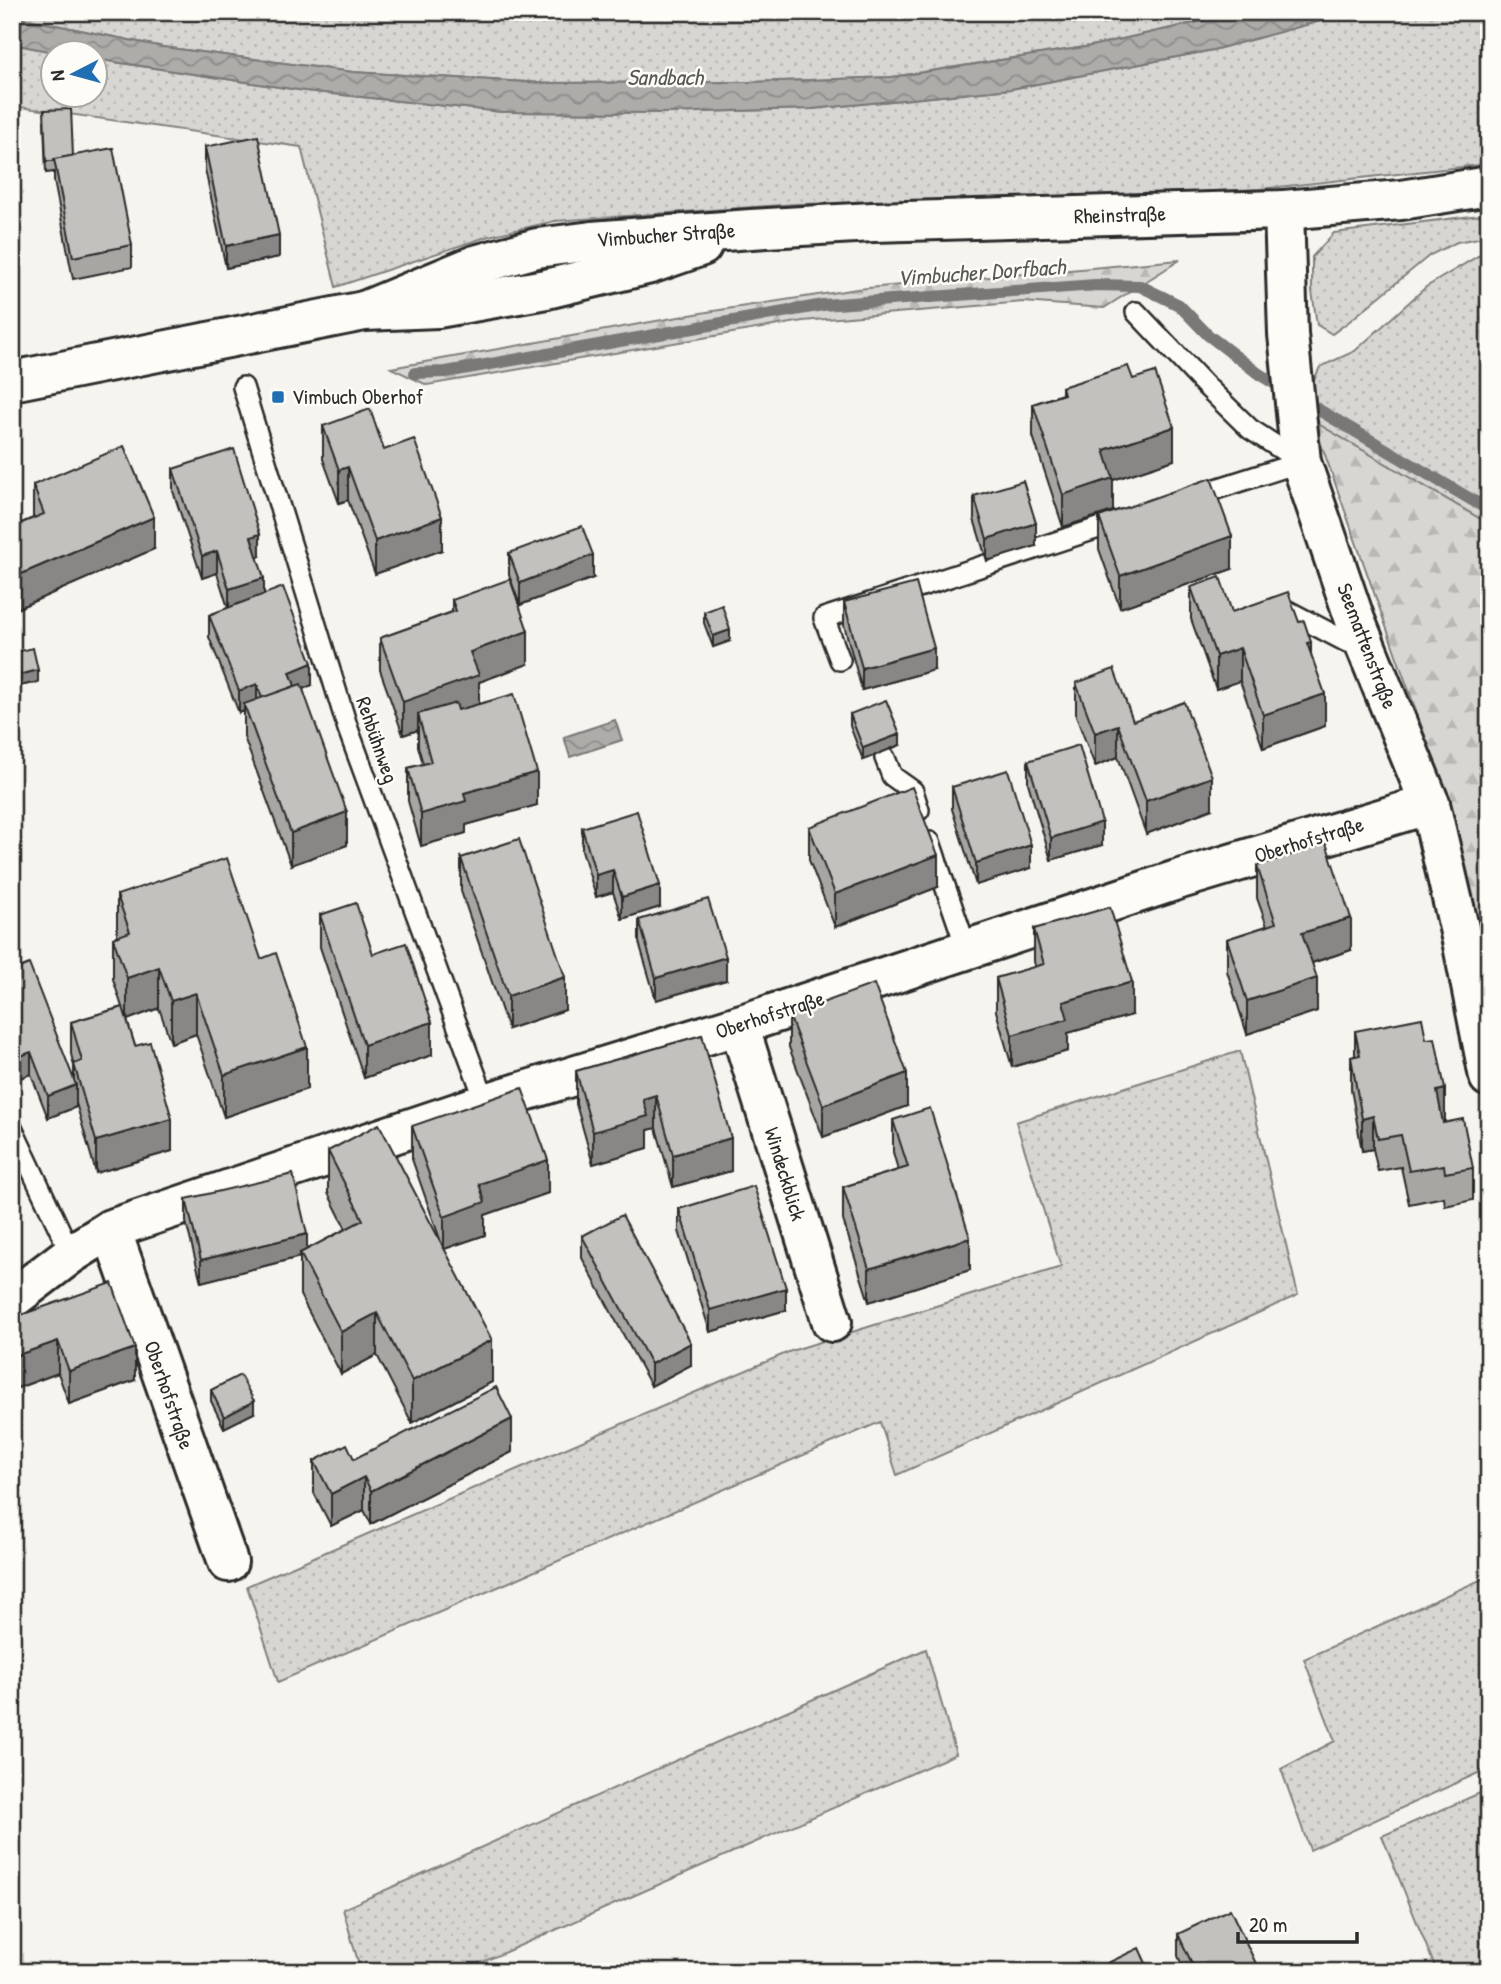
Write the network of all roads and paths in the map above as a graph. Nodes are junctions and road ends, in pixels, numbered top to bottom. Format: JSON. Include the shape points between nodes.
{"nodes":[{"id":1,"x":1489,"y":186,"type":"edge"},
{"id":2,"x":1284,"y":210,"type":"junction"},
{"id":3,"x":751,"y":229,"type":"joint"},
{"id":4,"x":1136,"y":312,"type":"dead end"},
{"id":5,"x":12,"y":381,"type":"edge"},
{"id":6,"x":243,"y":387,"type":"dead end"},
{"id":7,"x":1301,"y":461,"type":"junction"},
{"id":8,"x":1168,"y":505,"type":"edge"},
{"id":9,"x":1142,"y":514,"type":"edge"},
{"id":10,"x":1256,"y":615,"type":"edge"},
{"id":11,"x":1362,"y":637,"type":"junction"},
{"id":12,"x":840,"y":660,"type":"dead end"},
{"id":13,"x":885,"y":758,"type":"dead end"},
{"id":14,"x":1430,"y":804,"type":"junction"},
{"id":15,"x":967,"y":950,"type":"junction"},
{"id":16,"x":739,"y":1025,"type":"junction"},
{"id":17,"x":1489,"y":1077,"type":"edge"},
{"id":18,"x":486,"y":1103,"type":"junction"},
{"id":19,"x":12,"y":1128,"type":"edge"},
{"id":20,"x":111,"y":1228,"type":"junction"},
{"id":21,"x":71,"y":1254,"type":"junction"},
{"id":22,"x":12,"y":1299,"type":"edge"},
{"id":23,"x":832,"y":1322,"type":"dead end"},
{"id":24,"x":228,"y":1562,"type":"dead end"}],
"edges":[{"from":1,"to":2,"type":"street","name":"Rheinstraße","via":[[1401,200]]},
{"from":2,"to":3,"type":"street","name":"Rheinstraße"},
{"from":2,"to":7,"type":"street","name":"Seemattenstraße","via":[[1288,334]]},
{"from":3,"to":5,"type":"street","name":"Vimbucher Straße","via":[[650,264],[546,289],[438,308],[364,311]]},
{"from":4,"to":7,"type":"lane","via":[[1250,429]]},
{"from":6,"to":18,"type":"lane","name":"Rehbühnweg","via":[[348,729]]},
{"from":7,"to":8,"type":"lane"},
{"from":7,"to":11,"type":"street","name":"Seemattenstraße"},
{"from":9,"to":12,"type":"lane","via":[[824,618]]},
{"from":10,"to":11,"type":"lane","via":[[1280,607],[1347,642]]},
{"from":11,"to":14,"type":"street","name":"Seemattenstraße"},
{"from":13,"to":15,"type":"lane","via":[[892,776],[913,791]]},
{"from":14,"to":15,"type":"street","name":"Oberhofstraße","via":[[1177,880]]},
{"from":14,"to":17,"type":"street","name":"Seemattenstraße"},
{"from":15,"to":16,"type":"street","name":"Oberhofstraße"},
{"from":16,"to":18,"type":"street","name":"Oberhofstraße"},
{"from":16,"to":23,"type":"street","name":"Windeckblick"},
{"from":18,"to":20,"type":"street","name":"Oberhofstraße"},
{"from":19,"to":21,"type":"lane"},
{"from":20,"to":21,"type":"street","name":"Oberhofstraße"},
{"from":20,"to":24,"type":"street","name":"Oberhofstraße"},
{"from":21,"to":22,"type":"street","name":"Oberhofstraße"}]}
